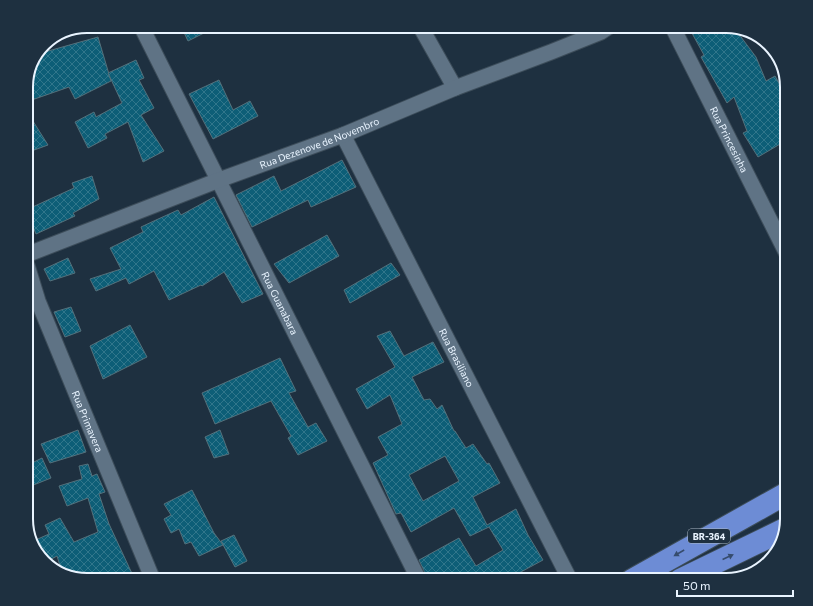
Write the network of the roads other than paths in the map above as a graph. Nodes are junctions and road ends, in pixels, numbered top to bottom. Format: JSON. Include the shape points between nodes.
{"nodes":[{"id":1,"x":145,"y":33,"type":"edge"},
{"id":2,"x":424,"y":33,"type":"edge"},
{"id":3,"x":594,"y":33,"type":"edge"},
{"id":4,"x":676,"y":33,"type":"edge"},
{"id":5,"x":455,"y":88,"type":"junction"},
{"id":6,"x":343,"y":135,"type":"junction"},
{"id":7,"x":219,"y":180,"type":"junction"},
{"id":8,"x":780,"y":240,"type":"edge"},
{"id":9,"x":33,"y":253,"type":"edge"},
{"id":10,"x":33,"y":285,"type":"edge"},
{"id":11,"x":780,"y":497,"type":"edge"},
{"id":12,"x":753,"y":512,"type":"junction"},
{"id":13,"x":778,"y":533,"type":"edge"},
{"id":14,"x":764,"y":540,"type":"junction"},
{"id":15,"x":150,"y":573,"type":"edge"},
{"id":16,"x":416,"y":573,"type":"edge"},
{"id":17,"x":566,"y":573,"type":"edge"},
{"id":18,"x":644,"y":573,"type":"edge"},
{"id":19,"x":695,"y":573,"type":"edge"}],
"edges":[{"from":1,"to":7,"type":"street","name":"Rua Guanabara"},
{"from":2,"to":5,"type":"street"},
{"from":3,"to":5,"type":"street","name":"Rua Dezenove de Novembro"},
{"from":4,"to":8,"type":"street","name":"Rua Princesinha"},
{"from":5,"to":6,"type":"street","name":"Rua Dezenove de Novembro"},
{"from":6,"to":7,"type":"street","name":"Rua Dezenove de Novembro"},
{"from":6,"to":17,"type":"street","name":"Rua Brasiliano"},
{"from":7,"to":9,"type":"street","name":"Rua Dezenove de Novembro"},
{"from":7,"to":16,"type":"street","name":"Rua Guanabara"},
{"from":10,"to":15,"type":"street","name":"Rua Primavera"},
{"from":11,"to":12,"type":"highway","number":"BR-364"},
{"from":12,"to":14,"type":"highway","via":[[750,524],[752,530]]},
{"from":12,"to":18,"type":"highway","number":"BR-364","one_way":true},
{"from":13,"to":14,"type":"highway","number":"BR-364"},
{"from":19,"to":14,"type":"highway","number":"BR-364","one_way":true}]}
